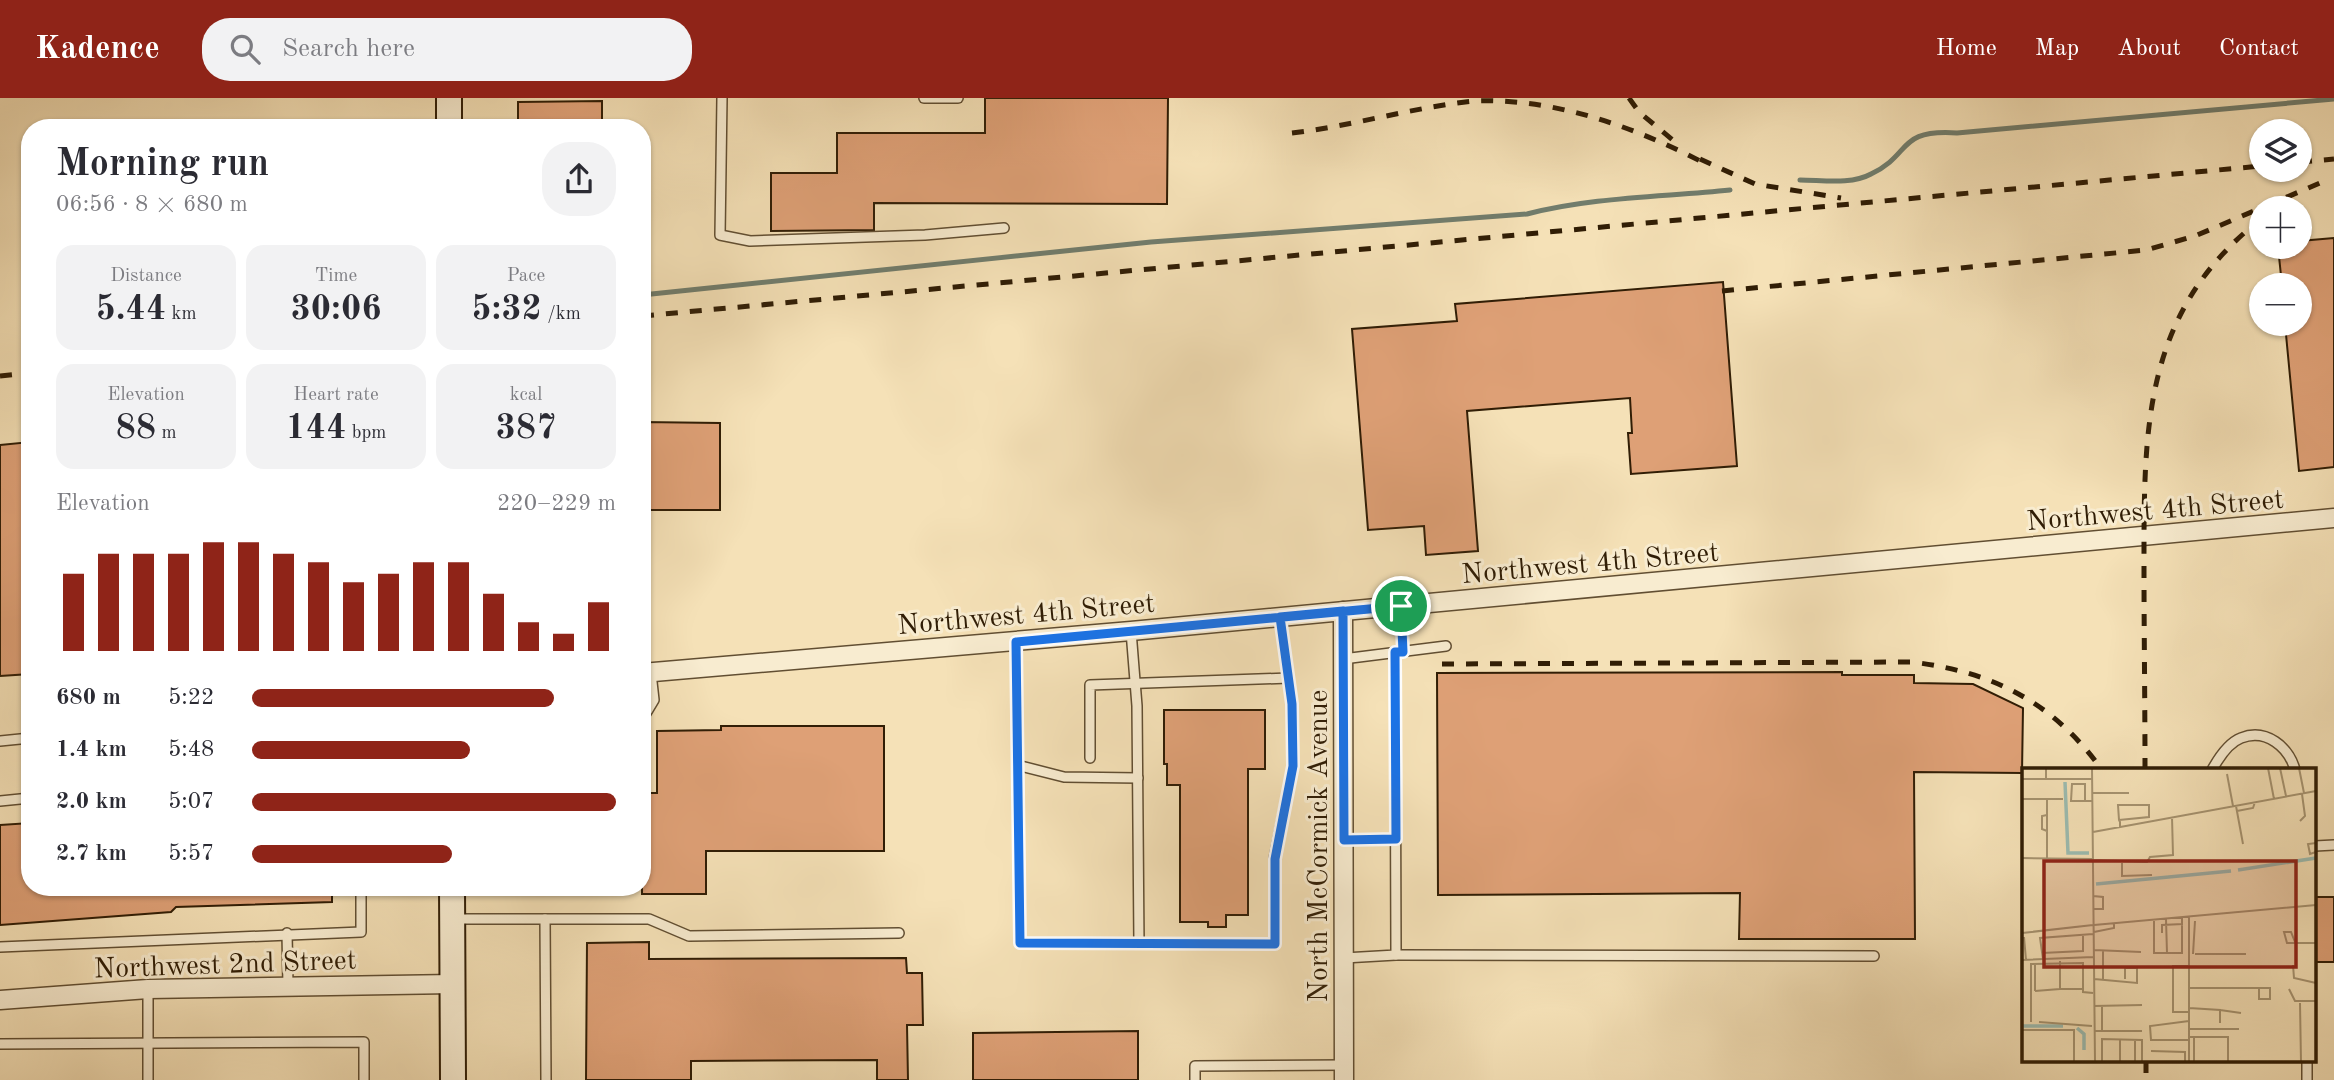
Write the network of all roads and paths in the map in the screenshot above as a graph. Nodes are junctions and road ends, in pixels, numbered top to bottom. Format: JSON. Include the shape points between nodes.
{"nodes":[{"id":1,"x":449,"y":98,"type":"edge"},
{"id":2,"x":722,"y":98,"type":"edge"},
{"id":3,"x":924,"y":98,"type":"edge"},
{"id":4,"x":958,"y":98,"type":"edge"},
{"id":5,"x":449,"y":119,"type":"edge"},
{"id":6,"x":1004,"y":228,"type":"dead end"},
{"id":7,"x":2334,"y":518,"type":"edge"},
{"id":8,"x":1401,"y":606,"type":"junction"},
{"id":9,"x":1343,"y":611,"type":"junction"},
{"id":10,"x":1280,"y":617,"type":"junction"},
{"id":11,"x":1131,"y":631,"type":"junction"},
{"id":12,"x":1016,"y":642,"type":"junction"},
{"id":13,"x":1446,"y":646,"type":"dead end"},
{"id":14,"x":1399,"y":652,"type":"junction"},
{"id":15,"x":1343,"y":659,"type":"junction"},
{"id":16,"x":651,"y":673,"type":"edge"},
{"id":17,"x":1289,"y":678,"type":"junction"},
{"id":18,"x":1135,"y":682,"type":"junction"},
{"id":19,"x":651,"y":688,"type":"edge"},
{"id":20,"x":651,"y":706,"type":"edge"},
{"id":21,"x":21,"y":739,"type":"edge"},
{"id":22,"x":0,"y":741,"type":"edge"},
{"id":23,"x":1090,"y":758,"type":"dead end"},
{"id":24,"x":1017,"y":765,"type":"junction"},
{"id":25,"x":2213,"y":768,"type":"edge"},
{"id":26,"x":2293,"y":768,"type":"edge"},
{"id":27,"x":1138,"y":778,"type":"junction"},
{"id":28,"x":21,"y":799,"type":"edge"},
{"id":29,"x":0,"y":801,"type":"edge"},
{"id":30,"x":1396,"y":839,"type":"junction"},
{"id":31,"x":1344,"y":840,"type":"junction"},
{"id":32,"x":2319,"y":845,"type":"edge"},
{"id":33,"x":2334,"y":845,"type":"edge"},
{"id":34,"x":361,"y":896,"type":"edge"},
{"id":35,"x":452,"y":896,"type":"edge"},
{"id":36,"x":452,"y":919,"type":"junction"},
{"id":37,"x":545,"y":919,"type":"junction"},
{"id":38,"x":287,"y":933,"type":"junction"},
{"id":39,"x":899,"y":933,"type":"dead end"},
{"id":40,"x":1139,"y":944,"type":"junction"},
{"id":41,"x":0,"y":947,"type":"edge"},
{"id":42,"x":1396,"y":955,"type":"junction"},
{"id":43,"x":1874,"y":956,"type":"dead end"},
{"id":44,"x":1344,"y":958,"type":"junction"},
{"id":45,"x":453,"y":984,"type":"junction"},
{"id":46,"x":288,"y":986,"type":"junction"},
{"id":47,"x":148,"y":989,"type":"junction"},
{"id":48,"x":0,"y":1000,"type":"edge"},
{"id":49,"x":148,"y":1043,"type":"junction"},
{"id":50,"x":0,"y":1044,"type":"edge"},
{"id":51,"x":2307,"y":1062,"type":"edge"},
{"id":52,"x":1344,"y":1072,"type":"edge"},
{"id":53,"x":148,"y":1080,"type":"edge"},
{"id":54,"x":364,"y":1080,"type":"edge"},
{"id":55,"x":453,"y":1080,"type":"edge"},
{"id":56,"x":546,"y":1080,"type":"edge"},
{"id":57,"x":1195,"y":1080,"type":"edge"},
{"id":58,"x":2307,"y":1080,"type":"edge"}],
"edges":[{"from":1,"to":5,"type":"main road"},
{"from":2,"to":6,"type":"lane","via":[[720,235],[750,241]]},
{"from":3,"to":4,"type":"lane"},
{"from":7,"to":8,"type":"street","name":"Northwest 4th Street"},
{"from":8,"to":9,"type":"street","name":"Northwest 4th Street"},
{"from":8,"to":14,"type":"lane"},
{"from":9,"to":10,"type":"street","name":"Northwest 4th Street"},
{"from":9,"to":15,"type":"street","name":"North McCormick Avenue"},
{"from":10,"to":11,"type":"street","name":"Northwest 4th Street"},
{"from":10,"to":17,"type":"lane"},
{"from":11,"to":12,"type":"street","name":"Northwest 4th Street"},
{"from":11,"to":18,"type":"lane"},
{"from":12,"to":16,"type":"street","name":"Northwest 4th Street"},
{"from":12,"to":24,"type":"lane"},
{"from":13,"to":14,"type":"lane"},
{"from":14,"to":15,"type":"lane"},
{"from":14,"to":30,"type":"lane"},
{"from":15,"to":31,"type":"street","name":"North McCormick Avenue"},
{"from":17,"to":18,"type":"lane"},
{"from":17,"to":40,"type":"lane","via":[[1293,766],[1275,859],[1275,944]]},
{"from":18,"to":23,"type":"lane","via":[[1090,685]]},
{"from":18,"to":27,"type":"lane"},
{"from":19,"to":20,"type":"lane"},
{"from":21,"to":22,"type":"lane"},
{"from":24,"to":27,"type":"lane","via":[[1064,777]]},
{"from":24,"to":40,"type":"lane","via":[[1020,943]]},
{"from":25,"to":26,"type":"lane","via":[[2219,756],[2241,738],[2267,736],[2288,752]]},
{"from":27,"to":40,"type":"lane"},
{"from":28,"to":29,"type":"lane"},
{"from":30,"to":31,"type":"lane"},
{"from":30,"to":42,"type":"lane"},
{"from":31,"to":44,"type":"street","name":"North McCormick Avenue"},
{"from":32,"to":33,"type":"lane"},
{"from":34,"to":38,"type":"lane","via":[[361,932]]},
{"from":35,"to":36,"type":"main road"},
{"from":36,"to":37,"type":"lane"},
{"from":36,"to":45,"type":"main road"},
{"from":37,"to":39,"type":"lane","via":[[649,919],[689,936]]},
{"from":37,"to":56,"type":"lane"},
{"from":38,"to":41,"type":"lane"},
{"from":38,"to":46,"type":"lane"},
{"from":42,"to":43,"type":"lane"},
{"from":42,"to":44,"type":"lane"},
{"from":44,"to":52,"type":"street","name":"North McCormick Avenue"},
{"from":45,"to":46,"type":"street","name":"Northwest 2nd Street"},
{"from":45,"to":55,"type":"main road"},
{"from":46,"to":47,"type":"street","name":"Northwest 2nd Street"},
{"from":47,"to":48,"type":"street","name":"Northwest 2nd Street"},
{"from":47,"to":49,"type":"lane"},
{"from":49,"to":50,"type":"lane"},
{"from":49,"to":53,"type":"lane"},
{"from":49,"to":54,"type":"lane","via":[[364,1042]]},
{"from":51,"to":58,"type":"lane"},
{"from":52,"to":57,"type":"lane","via":[[1195,1066]]}]}
